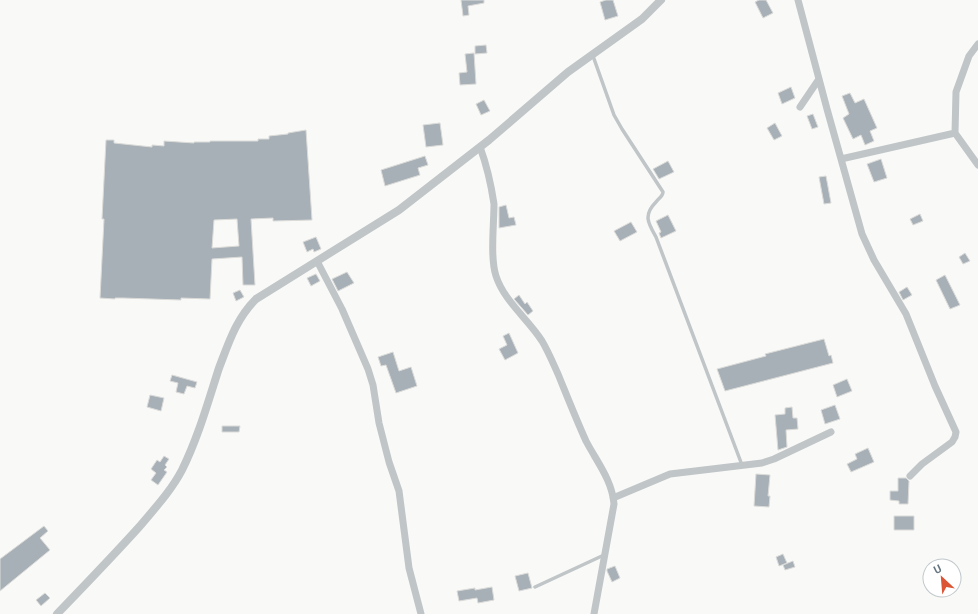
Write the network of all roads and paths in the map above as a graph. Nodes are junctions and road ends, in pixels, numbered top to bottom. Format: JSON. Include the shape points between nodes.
{"nodes":[{"id":1,"x":661,"y":0,"type":"edge"},
{"id":2,"x":798,"y":0,"type":"edge"},
{"id":3,"x":978,"y":44,"type":"edge"},
{"id":4,"x":593,"y":56,"type":"junction"},
{"id":5,"x":819,"y":79,"type":"junction"},
{"id":6,"x":800,"y":108,"type":"dead end"},
{"id":7,"x":956,"y":133,"type":"junction"},
{"id":8,"x":480,"y":147,"type":"junction"},
{"id":9,"x":841,"y":159,"type":"junction"},
{"id":10,"x":978,"y":165,"type":"edge"},
{"id":11,"x":317,"y":261,"type":"junction"},
{"id":12,"x":831,"y":432,"type":"dead end"},
{"id":13,"x":742,"y":466,"type":"junction"},
{"id":14,"x":910,"y":476,"type":"dead end"},
{"id":15,"x":613,"y":498,"type":"junction"},
{"id":16,"x":605,"y":555,"type":"junction"},
{"id":17,"x":535,"y":587,"type":"dead end"},
{"id":18,"x":57,"y":614,"type":"edge"},
{"id":19,"x":421,"y":614,"type":"edge"},
{"id":20,"x":594,"y":614,"type":"edge"}],
"edges":[{"from":1,"to":4,"type":"street","via":[[642,19]]},
{"from":2,"to":5,"type":"street"},
{"from":3,"to":7,"type":"street","via":[[969,56],[956,92]]},
{"from":4,"to":8,"type":"street","via":[[568,72]]},
{"from":4,"to":13,"type":"lane","via":[[614,115],[663,192],[650,210],[649,224]]},
{"from":5,"to":6,"type":"street"},
{"from":5,"to":9,"type":"street"},
{"from":7,"to":9,"type":"street"},
{"from":7,"to":10,"type":"street"},
{"from":8,"to":11,"type":"street","via":[[399,210]]},
{"from":8,"to":15,"type":"street","via":[[487,167],[494,204],[494,263],[500,287],[543,342],[587,442],[611,486]]},
{"from":9,"to":14,"type":"street","via":[[867,247],[906,314],[956,432],[952,442]]},
{"from":11,"to":18,"type":"street","via":[[256,299],[246,309],[227,346],[182,471],[167,494],[107,563]]},
{"from":11,"to":19,"type":"street","via":[[342,309],[373,385],[389,462],[399,491],[409,568]]},
{"from":12,"to":13,"type":"street","via":[[774,459]]},
{"from":13,"to":15,"type":"street","via":[[670,474]]},
{"from":15,"to":16,"type":"street"},
{"from":16,"to":17,"type":"lane"},
{"from":16,"to":20,"type":"street"}]}
